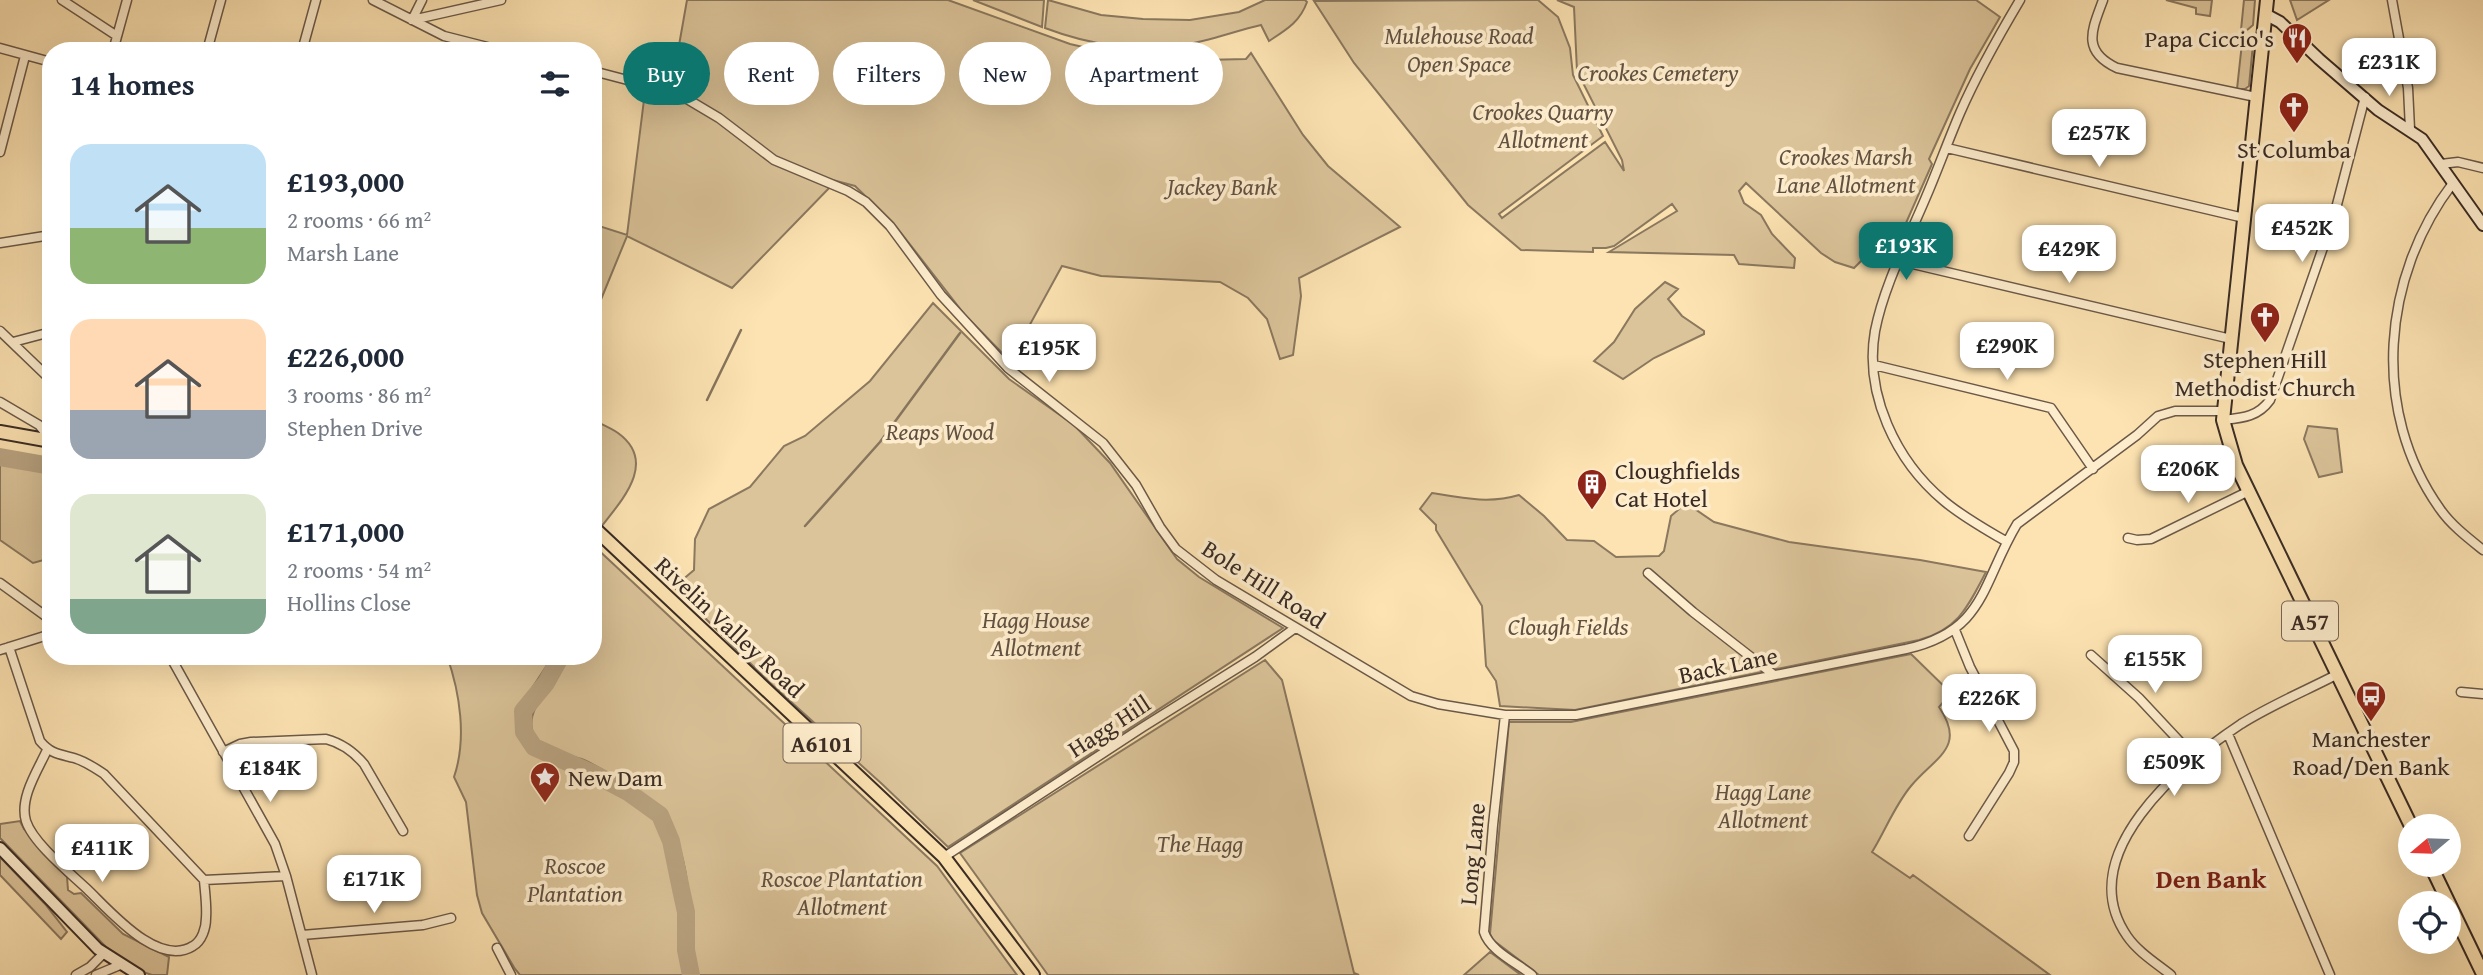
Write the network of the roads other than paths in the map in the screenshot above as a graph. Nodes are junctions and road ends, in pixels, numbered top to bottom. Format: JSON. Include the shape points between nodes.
{"nodes":[{"id":1,"x":62,"y":0,"type":"edge"},
{"id":2,"x":127,"y":0,"type":"edge"},
{"id":3,"x":221,"y":0,"type":"edge"},
{"id":4,"x":316,"y":0,"type":"edge"},
{"id":5,"x":373,"y":0,"type":"edge"},
{"id":6,"x":422,"y":0,"type":"edge"},
{"id":7,"x":501,"y":0,"type":"edge"},
{"id":8,"x":2020,"y":0,"type":"edge"},
{"id":9,"x":2103,"y":0,"type":"edge"},
{"id":10,"x":2267,"y":0,"type":"edge"},
{"id":11,"x":2392,"y":0,"type":"edge"},
{"id":12,"x":2265,"y":14,"type":"junction"},
{"id":13,"x":412,"y":20,"type":"junction"},
{"id":14,"x":117,"y":36,"type":"junction"},
{"id":15,"x":115,"y":42,"type":"edge"},
{"id":16,"x":209,"y":42,"type":"edge"},
{"id":17,"x":304,"y":42,"type":"edge"},
{"id":18,"x":464,"y":42,"type":"edge"},
{"id":19,"x":0,"y":48,"type":"edge"},
{"id":20,"x":26,"y":55,"type":"junction"},
{"id":21,"x":42,"y":59,"type":"edge"},
{"id":22,"x":602,"y":73,"type":"edge"},
{"id":23,"x":2256,"y":97,"type":"junction"},
{"id":24,"x":2365,"y":97,"type":"junction"},
{"id":25,"x":2410,"y":129,"type":"junction"},
{"id":26,"x":1947,"y":148,"type":"junction"},
{"id":27,"x":0,"y":152,"type":"edge"},
{"id":28,"x":2441,"y":164,"type":"junction"},
{"id":29,"x":2483,"y":168,"type":"edge"},
{"id":30,"x":2453,"y":183,"type":"junction"},
{"id":31,"x":2244,"y":218,"type":"junction"},
{"id":32,"x":2483,"y":225,"type":"edge"},
{"id":33,"x":42,"y":236,"type":"edge"},
{"id":34,"x":0,"y":243,"type":"edge"},
{"id":35,"x":1900,"y":261,"type":"junction"},
{"id":36,"x":0,"y":331,"type":"edge"},
{"id":37,"x":42,"y":334,"type":"edge"},
{"id":38,"x":2231,"y":338,"type":"junction"},
{"id":39,"x":13,"y":342,"type":"junction"},
{"id":40,"x":1874,"y":365,"type":"junction"},
{"id":41,"x":42,"y":371,"type":"edge"},
{"id":42,"x":0,"y":402,"type":"edge"},
{"id":43,"x":2223,"y":416,"type":"junction"},
{"id":44,"x":42,"y":429,"type":"edge"},
{"id":45,"x":0,"y":432,"type":"edge"},
{"id":46,"x":42,"y":439,"type":"edge"},
{"id":47,"x":2093,"y":469,"type":"junction"},
{"id":48,"x":2249,"y":491,"type":"junction"},
{"id":49,"x":602,"y":535,"type":"edge"},
{"id":50,"x":2128,"y":538,"type":"dead end"},
{"id":51,"x":2007,"y":541,"type":"junction"},
{"id":52,"x":2483,"y":550,"type":"edge"},
{"id":53,"x":1648,"y":573,"type":"dead end"},
{"id":54,"x":0,"y":583,"type":"edge"},
{"id":55,"x":42,"y":613,"type":"edge"},
{"id":56,"x":1295,"y":628,"type":"junction"},
{"id":57,"x":1955,"y":630,"type":"junction"},
{"id":58,"x":42,"y":637,"type":"edge"},
{"id":59,"x":5,"y":649,"type":"edge"},
{"id":60,"x":2091,"y":655,"type":"dead end"},
{"id":61,"x":175,"y":665,"type":"edge"},
{"id":62,"x":1774,"y":675,"type":"junction"},
{"id":63,"x":2336,"y":675,"type":"junction"},
{"id":64,"x":2460,"y":692,"type":"dead end"},
{"id":65,"x":2483,"y":694,"type":"edge"},
{"id":66,"x":1505,"y":715,"type":"junction"},
{"id":67,"x":2228,"y":734,"type":"junction"},
{"id":68,"x":47,"y":750,"type":"junction"},
{"id":69,"x":223,"y":752,"type":"junction"},
{"id":70,"x":2196,"y":759,"type":"junction"},
{"id":71,"x":2404,"y":814,"type":"edge"},
{"id":72,"x":403,"y":831,"type":"dead end"},
{"id":73,"x":1969,"y":836,"type":"dead end"},
{"id":74,"x":0,"y":848,"type":"edge"},
{"id":75,"x":944,"y":857,"type":"junction"},
{"id":76,"x":286,"y":876,"type":"junction"},
{"id":77,"x":2436,"y":877,"type":"edge"},
{"id":78,"x":204,"y":880,"type":"junction"},
{"id":79,"x":451,"y":918,"type":"dead end"},
{"id":80,"x":302,"y":934,"type":"junction"},
{"id":81,"x":497,"y":948,"type":"dead end"},
{"id":82,"x":103,"y":954,"type":"junction"},
{"id":83,"x":120,"y":965,"type":"junction"},
{"id":84,"x":2483,"y":974,"type":"edge"},
{"id":85,"x":76,"y":975,"type":"edge"},
{"id":86,"x":96,"y":975,"type":"edge"},
{"id":87,"x":139,"y":975,"type":"edge"},
{"id":88,"x":312,"y":975,"type":"edge"},
{"id":89,"x":511,"y":975,"type":"edge"},
{"id":90,"x":1033,"y":975,"type":"edge"},
{"id":91,"x":1532,"y":975,"type":"edge"},
{"id":92,"x":2171,"y":975,"type":"edge"},
{"id":93,"x":2330,"y":975,"type":"edge"}],
"edges":[{"from":1,"to":14,"type":"street"},
{"from":2,"to":14,"type":"street"},
{"from":3,"to":16,"type":"street"},
{"from":4,"to":17,"type":"street"},
{"from":5,"to":13,"type":"street"},
{"from":6,"to":13,"type":"street"},
{"from":7,"to":13,"type":"street"},
{"from":8,"to":26,"type":"street","via":[[1977,78]]},
{"from":9,"to":23,"type":"street","via":[[2091,36],[2096,52],[2108,63]]},
{"from":10,"to":12,"type":"main road","number":"A57"},
{"from":11,"to":25,"type":"street","via":[[2408,88]]},
{"from":12,"to":23,"type":"main road","number":"A57"},
{"from":12,"to":24,"type":"street"},
{"from":13,"to":18,"type":"street"},
{"from":14,"to":15,"type":"street"},
{"from":19,"to":20,"type":"street"},
{"from":20,"to":21,"type":"street"},
{"from":20,"to":27,"type":"street"},
{"from":22,"to":56,"type":"street","name":"Bole Hill Road","via":[[677,93],[775,160],[866,202],[1008,368],[1103,443],[1176,549],[1216,580]]},
{"from":23,"to":31,"type":"main road","number":"A57"},
{"from":24,"to":25,"type":"street"},
{"from":24,"to":43,"type":"street","via":[[2334,216],[2270,400],[2251,416]]},
{"from":25,"to":28,"type":"street"},
{"from":26,"to":31,"type":"street"},
{"from":26,"to":35,"type":"street"},
{"from":28,"to":29,"type":"street","via":[[2458,162]]},
{"from":28,"to":30,"type":"street"},
{"from":30,"to":32,"type":"street"},
{"from":30,"to":52,"type":"street","via":[[2426,224],[2398,303],[2393,333],[2394,384],[2408,448],[2423,482],[2441,511]]},
{"from":31,"to":38,"type":"main road","number":"A57"},
{"from":33,"to":34,"type":"street"},
{"from":35,"to":38,"type":"street"},
{"from":35,"to":40,"type":"street","via":[[1878,319]]},
{"from":36,"to":39,"type":"street"},
{"from":37,"to":39,"type":"street"},
{"from":38,"to":43,"type":"main road","number":"A57"},
{"from":39,"to":41,"type":"street"},
{"from":40,"to":47,"type":"street","via":[[2051,408]]},
{"from":40,"to":51,"type":"street","via":[[1886,421],[1921,479],[1963,516]]},
{"from":42,"to":44,"type":"street"},
{"from":43,"to":47,"type":"street","via":[[2165,413]]},
{"from":43,"to":48,"type":"main road","number":"A57","via":[[2227,440]]},
{"from":45,"to":46,"type":"main road"},
{"from":47,"to":51,"type":"street","via":[[2017,524]]},
{"from":48,"to":50,"type":"street","via":[[2151,539]]},
{"from":48,"to":63,"type":"main road","number":"A57"},
{"from":49,"to":75,"type":"main road","name":"Rivelin Valley Road","number":"A6101"},
{"from":51,"to":57,"type":"street","via":[[1984,593]]},
{"from":53,"to":62,"type":"street"},
{"from":54,"to":55,"type":"street"},
{"from":56,"to":66,"type":"street","name":"Bole Hill Road","via":[[1411,696]]},
{"from":56,"to":75,"type":"street","name":"Hagg Hill"},
{"from":57,"to":62,"type":"street","name":"Back Lane","via":[[1921,646]]},
{"from":57,"to":73,"type":"street","via":[[2014,751],[2009,773]]},
{"from":58,"to":59,"type":"street"},
{"from":59,"to":68,"type":"street"},
{"from":60,"to":70,"type":"street"},
{"from":61,"to":69,"type":"street"},
{"from":62,"to":66,"type":"street","name":"Back Lane","via":[[1576,715]]},
{"from":63,"to":67,"type":"street"},
{"from":63,"to":71,"type":"main road","number":"A57"},
{"from":64,"to":65,"type":"street"},
{"from":66,"to":91,"type":"street","name":"Long Lane","via":[[1484,932],[1494,947]]},
{"from":67,"to":70,"type":"street"},
{"from":67,"to":93,"type":"street"},
{"from":68,"to":78,"type":"street","via":[[104,774]]},
{"from":68,"to":78,"type":"street","via":[[24,808],[31,832],[119,920],[158,948],[169,952],[188,949],[197,944],[206,920]]},
{"from":69,"to":72,"type":"street","via":[[251,742],[336,741],[364,764]]},
{"from":69,"to":76,"type":"street","via":[[263,820]]},
{"from":70,"to":92,"type":"street","via":[[2146,805],[2133,824],[2111,885],[2127,936]]},
{"from":74,"to":82,"type":"street"},
{"from":75,"to":90,"type":"main road","name":"Rivelin Valley Road","number":"A6101"},
{"from":76,"to":78,"type":"street"},
{"from":76,"to":80,"type":"street"},
{"from":77,"to":84,"type":"main road"},
{"from":79,"to":80,"type":"street","via":[[423,925]]},
{"from":80,"to":88,"type":"street"},
{"from":81,"to":89,"type":"street"},
{"from":82,"to":83,"type":"street"},
{"from":82,"to":85,"type":"street"},
{"from":83,"to":86,"type":"street"},
{"from":83,"to":87,"type":"street"}]}
